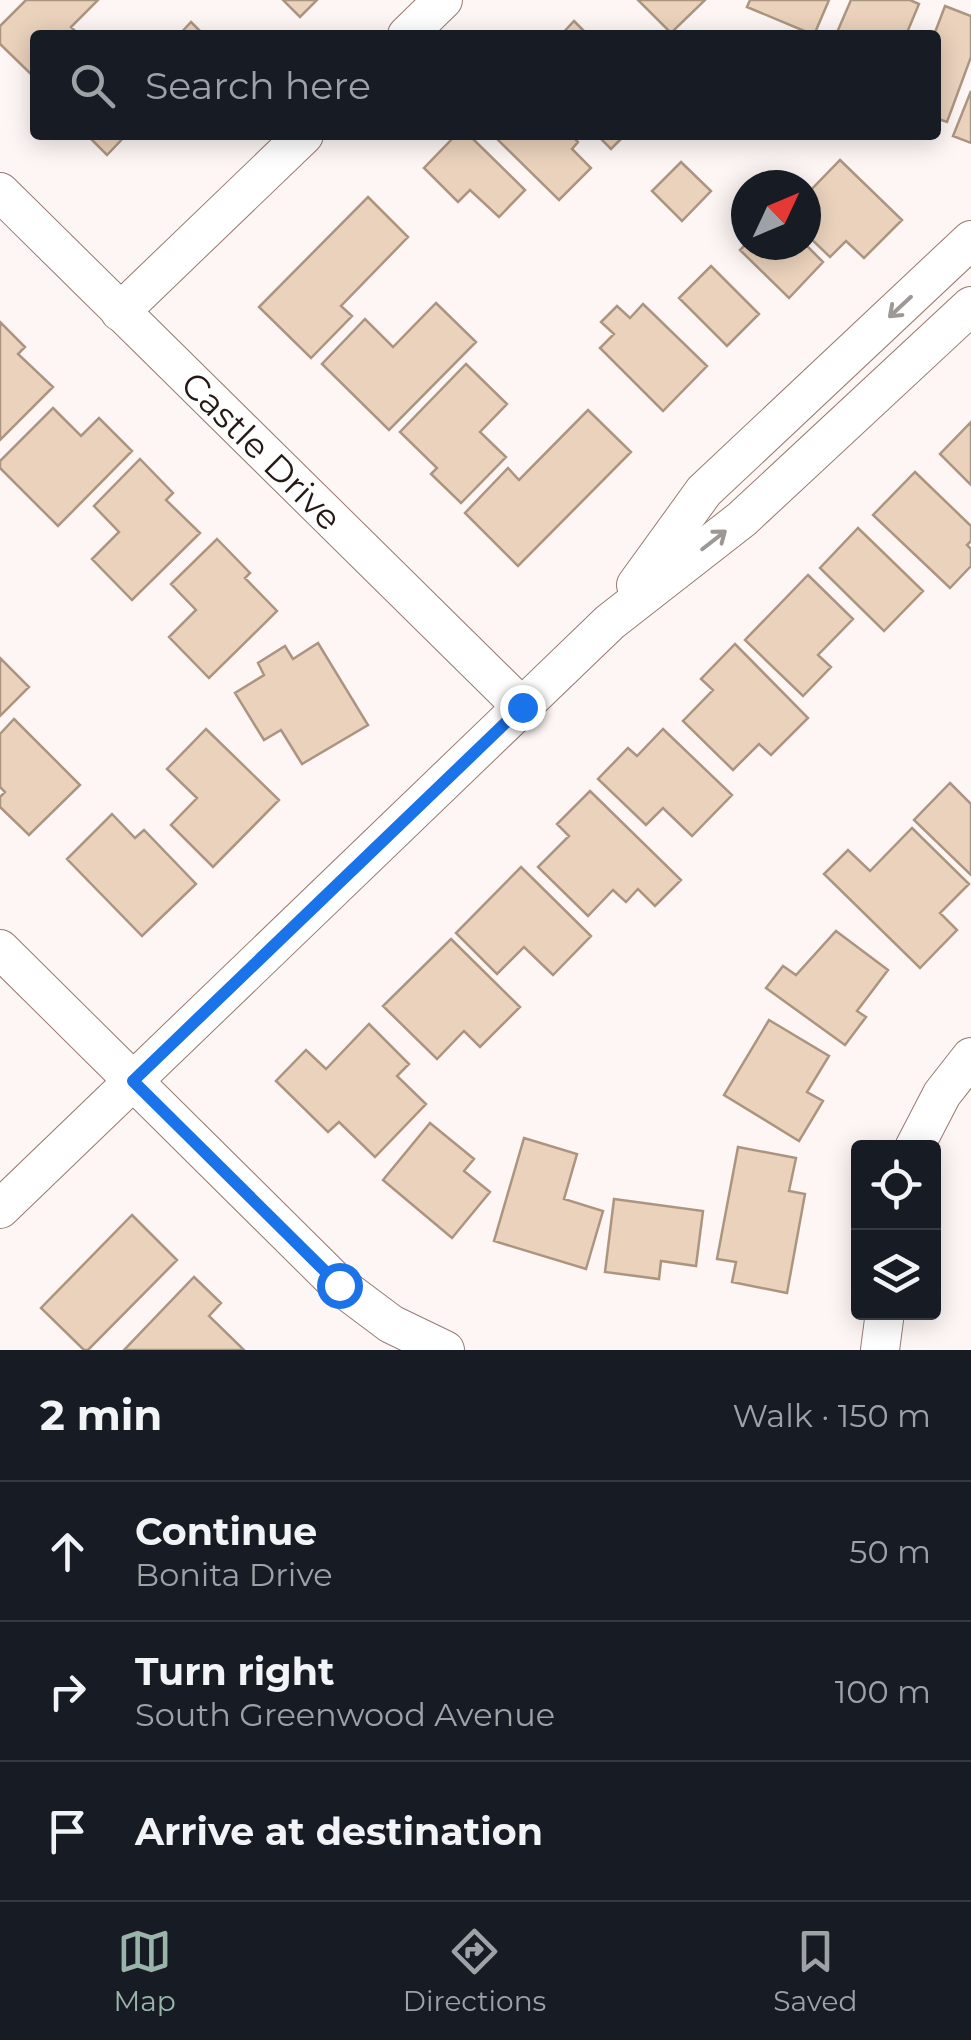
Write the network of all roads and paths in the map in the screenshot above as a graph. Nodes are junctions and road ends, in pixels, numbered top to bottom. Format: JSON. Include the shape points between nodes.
{"nodes":[{"id":1,"x":443,"y":0,"type":"edge"},
{"id":2,"x":412,"y":30,"type":"edge"},
{"id":3,"x":299,"y":140,"type":"edge"},
{"id":4,"x":0,"y":192,"type":"edge"},
{"id":5,"x":971,"y":240,"type":"edge"},
{"id":6,"x":971,"y":306,"type":"edge"},
{"id":7,"x":120,"y":312,"type":"junction"},
{"id":8,"x":610,"y":622,"type":"junction"},
{"id":9,"x":522,"y":707,"type":"junction"},
{"id":10,"x":0,"y":949,"type":"edge"},
{"id":11,"x":971,"y":1057,"type":"edge"},
{"id":12,"x":133,"y":1081,"type":"junction"},
{"id":13,"x":918,"y":1140,"type":"edge"},
{"id":14,"x":0,"y":1209,"type":"edge"},
{"id":15,"x":884,"y":1320,"type":"edge"},
{"id":16,"x":445,"y":1350,"type":"edge"},
{"id":17,"x":880,"y":1350,"type":"edge"}],
"edges":[{"from":1,"to":2,"type":"street"},
{"from":3,"to":7,"type":"street"},
{"from":4,"to":7,"type":"street","name":"Castle Drive"},
{"from":5,"to":8,"type":"street","one_way":true,"via":[[704,492]]},
{"from":8,"to":6,"type":"street","one_way":true,"via":[[742,518]]},
{"from":7,"to":9,"type":"street","name":"Castle Drive"},
{"from":8,"to":9,"type":"street"},
{"from":9,"to":12,"type":"street"},
{"from":10,"to":12,"type":"street"},
{"from":11,"to":13,"type":"street"},
{"from":12,"to":14,"type":"street"},
{"from":12,"to":16,"type":"street","via":[[339,1285],[392,1324]]},
{"from":15,"to":17,"type":"street"}]}
